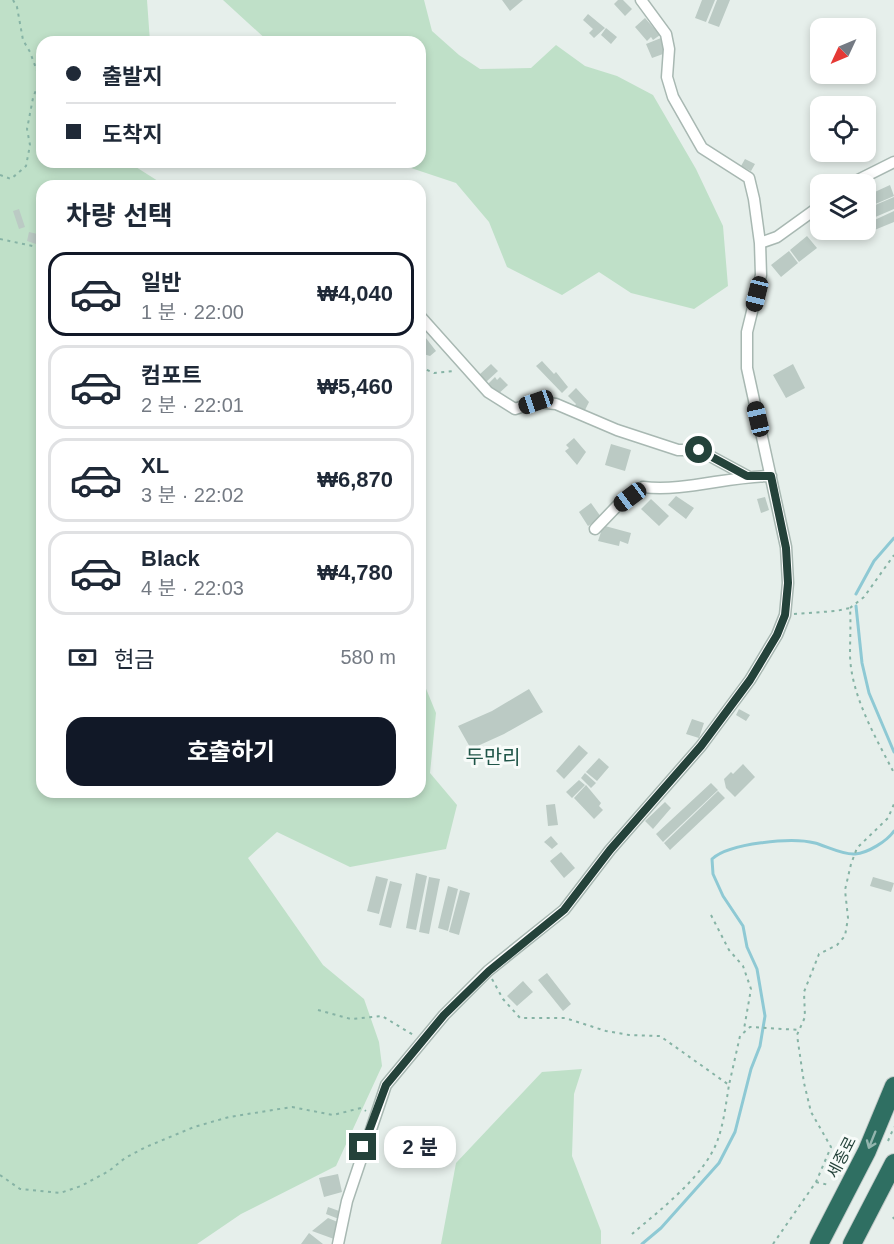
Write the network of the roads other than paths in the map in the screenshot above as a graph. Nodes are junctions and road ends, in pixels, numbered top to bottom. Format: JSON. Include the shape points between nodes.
{"nodes":[{"id":1,"x":641,"y":0,"type":"edge"},
{"id":2,"x":894,"y":162,"type":"edge"},
{"id":3,"x":870,"y":174,"type":"edge"},
{"id":4,"x":810,"y":213,"type":"edge"},
{"id":5,"x":760,"y":243,"type":"junction"},
{"id":6,"x":426,"y":323,"type":"edge"},
{"id":7,"x":747,"y":476,"type":"junction"},
{"id":8,"x":771,"y":476,"type":"junction"},
{"id":9,"x":595,"y":529,"type":"dead end"},
{"id":10,"x":894,"y":1086,"type":"edge"},
{"id":11,"x":894,"y":1162,"type":"edge"},
{"id":12,"x":338,"y":1244,"type":"edge"},
{"id":13,"x":819,"y":1244,"type":"edge"},
{"id":14,"x":852,"y":1244,"type":"edge"}],
"edges":[{"from":1,"to":5,"type":"street","via":[[666,34],[667,77],[702,148],[749,178]]},
{"from":2,"to":3,"type":"street"},
{"from":4,"to":5,"type":"street","via":[[777,237]]},
{"from":5,"to":8,"type":"street","via":[[762,275],[747,332],[747,368]]},
{"from":6,"to":7,"type":"street","via":[[488,392],[515,409],[536,402],[556,404],[678,450],[699,450]]},
{"from":7,"to":8,"type":"street"},
{"from":7,"to":9,"type":"street","via":[[661,489],[643,487]]},
{"from":8,"to":12,"type":"street","via":[[786,548],[788,583],[785,615],[777,635],[750,680],[701,746],[610,850],[564,910],[489,971],[444,1015],[386,1085],[347,1201]]},
{"from":10,"to":13,"type":"highway","name":"세종로","one_way":true,"via":[[867,1151]]},
{"from":11,"to":14,"type":"highway"}]}
